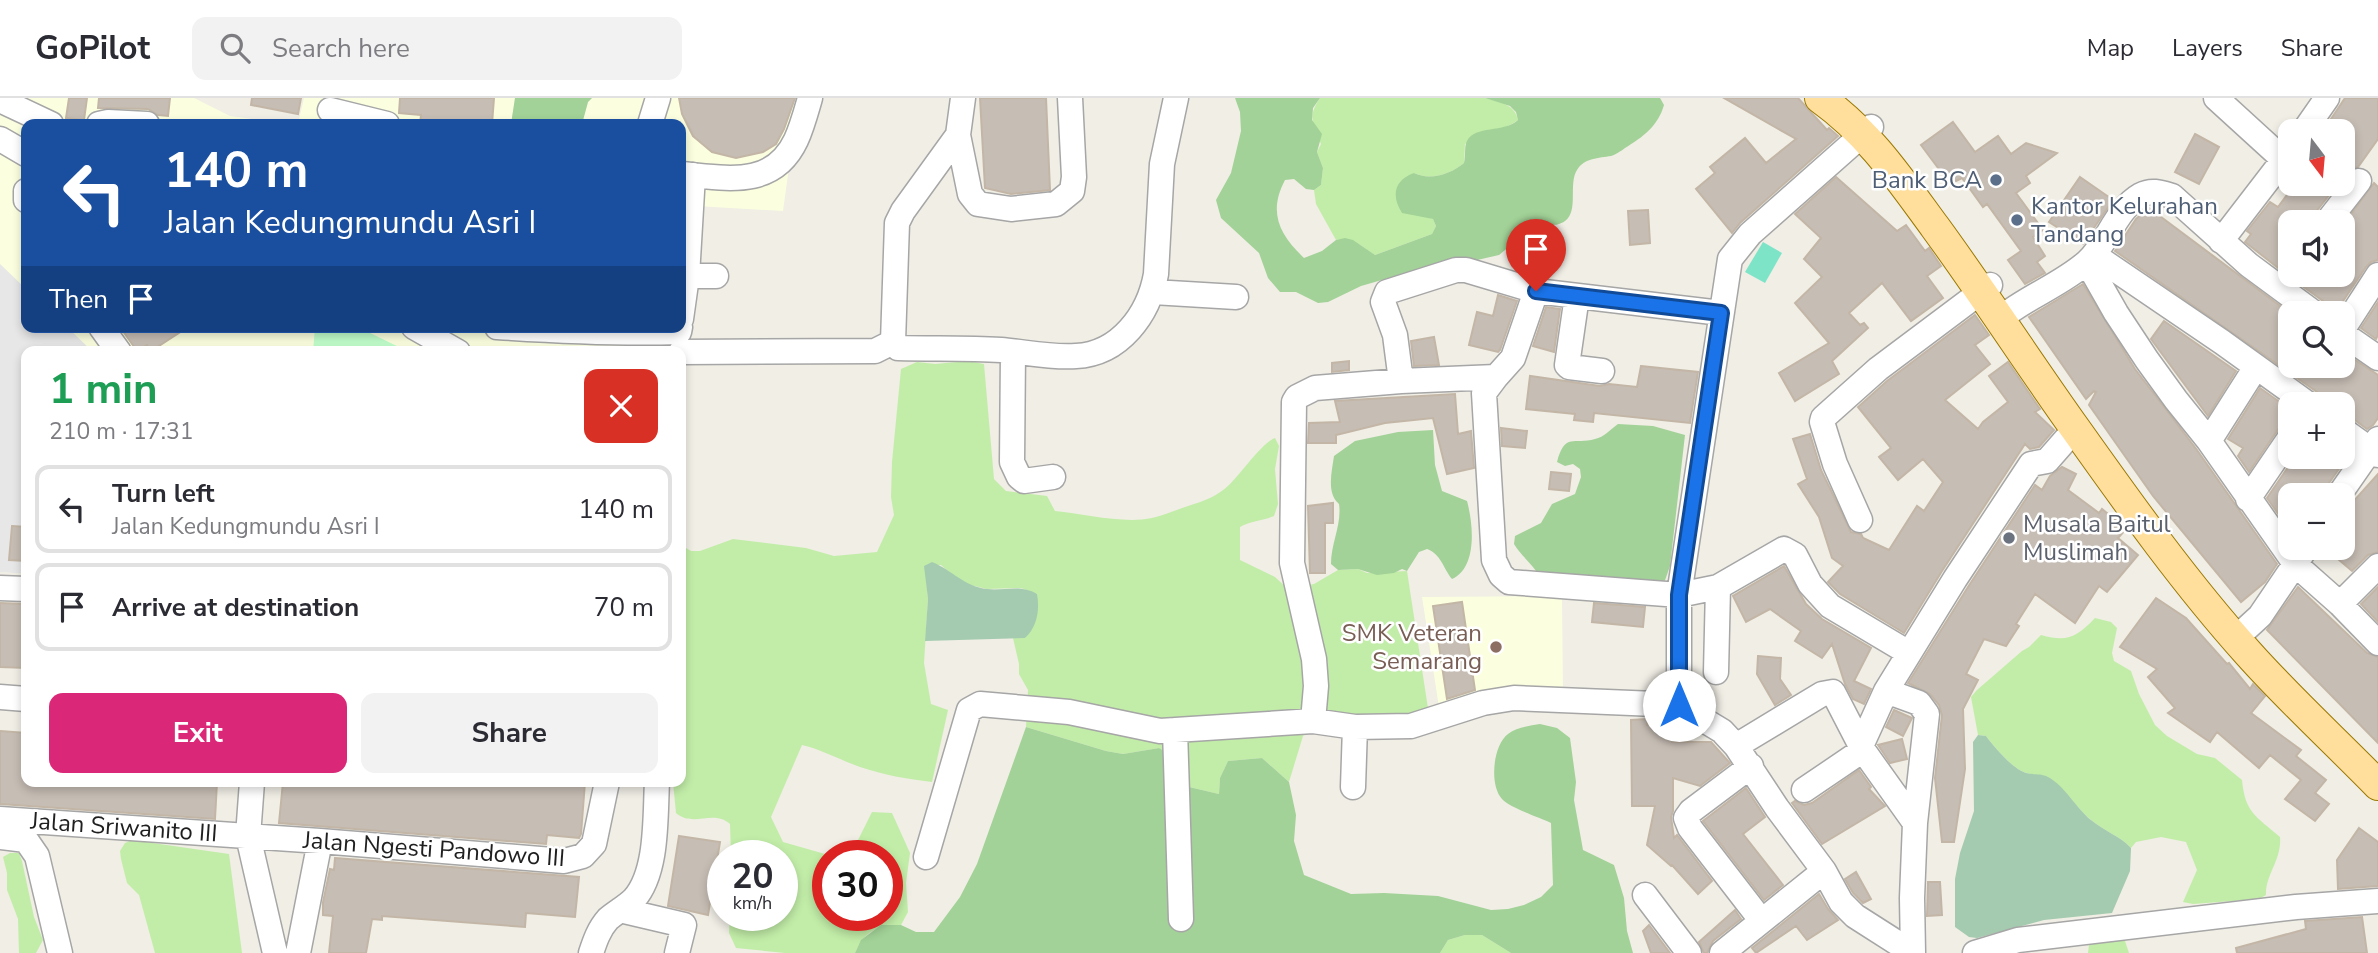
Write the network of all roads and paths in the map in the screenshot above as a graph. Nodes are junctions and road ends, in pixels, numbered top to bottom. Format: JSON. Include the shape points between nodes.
{"nodes":[{"id":1,"x":658,"y":98,"type":"edge"},
{"id":2,"x":810,"y":98,"type":"edge"},
{"id":3,"x":964,"y":98,"type":"edge"},
{"id":4,"x":1070,"y":98,"type":"edge"},
{"id":5,"x":1176,"y":98,"type":"edge"},
{"id":6,"x":2216,"y":98,"type":"edge"},
{"id":7,"x":2327,"y":98,"type":"edge"},
{"id":8,"x":0,"y":100,"type":"edge"},
{"id":9,"x":1832,"y":100,"type":"edge"},
{"id":10,"x":324,"y":111,"type":"edge"},
{"id":11,"x":40,"y":119,"type":"edge"},
{"id":12,"x":363,"y":119,"type":"edge"},
{"id":13,"x":652,"y":119,"type":"edge"},
{"id":14,"x":2312,"y":119,"type":"edge"},
{"id":15,"x":1867,"y":130,"type":"junction"},
{"id":16,"x":958,"y":135,"type":"junction"},
{"id":17,"x":0,"y":139,"type":"edge"},
{"id":18,"x":2278,"y":148,"type":"edge"},
{"id":19,"x":21,"y":151,"type":"edge"},
{"id":20,"x":2278,"y":167,"type":"edge"},
{"id":21,"x":687,"y":175,"type":"edge"},
{"id":22,"x":2358,"y":181,"type":"dead end"},
{"id":23,"x":2336,"y":210,"type":"edge"},
{"id":24,"x":2221,"y":241,"type":"junction"},
{"id":25,"x":2091,"y":258,"type":"junction"},
{"id":26,"x":2378,"y":275,"type":"edge"},
{"id":27,"x":687,"y":276,"type":"junction"},
{"id":28,"x":716,"y":276,"type":"dead end"},
{"id":29,"x":2278,"y":277,"type":"edge"},
{"id":30,"x":686,"y":285,"type":"edge"},
{"id":31,"x":2292,"y":287,"type":"edge"},
{"id":32,"x":1986,"y":288,"type":"junction"},
{"id":33,"x":1536,"y":291,"type":"junction"},
{"id":34,"x":1153,"y":292,"type":"junction"},
{"id":35,"x":1577,"y":296,"type":"junction"},
{"id":36,"x":1236,"y":297,"type":"dead end"},
{"id":37,"x":2304,"y":301,"type":"edge"},
{"id":38,"x":2355,"y":312,"type":"edge"},
{"id":39,"x":1721,"y":313,"type":"junction"},
{"id":40,"x":2012,"y":322,"type":"junction"},
{"id":41,"x":425,"y":333,"type":"edge"},
{"id":42,"x":536,"y":333,"type":"edge"},
{"id":43,"x":680,"y":336,"type":"edge"},
{"id":44,"x":2355,"y":340,"type":"edge"},
{"id":45,"x":595,"y":342,"type":"edge"},
{"id":46,"x":626,"y":342,"type":"edge"},
{"id":47,"x":893,"y":342,"type":"junction"},
{"id":48,"x":447,"y":346,"type":"edge"},
{"id":49,"x":1013,"y":352,"type":"junction"},
{"id":50,"x":2378,"y":358,"type":"edge"},
{"id":51,"x":2256,"y":367,"type":"junction"},
{"id":52,"x":1602,"y":371,"type":"dead end"},
{"id":53,"x":1496,"y":377,"type":"junction"},
{"id":54,"x":1401,"y":381,"type":"junction"},
{"id":55,"x":2291,"y":392,"type":"edge"},
{"id":56,"x":2075,"y":429,"type":"junction"},
{"id":57,"x":2355,"y":437,"type":"edge"},
{"id":58,"x":2209,"y":441,"type":"junction"},
{"id":59,"x":2375,"y":448,"type":"edge"},
{"id":60,"x":2278,"y":455,"type":"edge"},
{"id":61,"x":1053,"y":477,"type":"dead end"},
{"id":62,"x":2348,"y":483,"type":"edge"},
{"id":63,"x":2248,"y":499,"type":"junction"},
{"id":64,"x":1860,"y":520,"type":"dead end"},
{"id":65,"x":2278,"y":531,"type":"edge"},
{"id":66,"x":2298,"y":560,"type":"edge"},
{"id":67,"x":2304,"y":560,"type":"edge"},
{"id":68,"x":2378,"y":566,"type":"edge"},
{"id":69,"x":1718,"y":587,"type":"junction"},
{"id":70,"x":0,"y":588,"type":"edge"},
{"id":71,"x":21,"y":589,"type":"edge"},
{"id":72,"x":1679,"y":595,"type":"junction"},
{"id":73,"x":2340,"y":604,"type":"junction"},
{"id":74,"x":2243,"y":633,"type":"junction"},
{"id":75,"x":2378,"y":643,"type":"edge"},
{"id":76,"x":1909,"y":653,"type":"junction"},
{"id":77,"x":1716,"y":672,"type":"dead end"},
{"id":78,"x":1886,"y":691,"type":"junction"},
{"id":79,"x":0,"y":696,"type":"edge"},
{"id":80,"x":21,"y":698,"type":"edge"},
{"id":81,"x":1679,"y":705,"type":"junction"},
{"id":82,"x":1313,"y":721,"type":"junction"},
{"id":83,"x":1355,"y":727,"type":"junction"},
{"id":84,"x":1175,"y":730,"type":"junction"},
{"id":85,"x":1736,"y":746,"type":"junction"},
{"id":86,"x":1862,"y":748,"type":"junction"},
{"id":87,"x":2378,"y":758,"type":"edge"},
{"id":88,"x":1751,"y":766,"type":"junction"},
{"id":89,"x":2378,"y":785,"type":"edge"},
{"id":90,"x":252,"y":787,"type":"edge"},
{"id":91,"x":606,"y":787,"type":"edge"},
{"id":92,"x":657,"y":787,"type":"edge"},
{"id":93,"x":1353,"y":787,"type":"dead end"},
{"id":94,"x":1804,"y":790,"type":"dead end"},
{"id":95,"x":0,"y":818,"type":"edge"},
{"id":96,"x":1914,"y":823,"type":"junction"},
{"id":97,"x":248,"y":835,"type":"junction"},
{"id":98,"x":0,"y":836,"type":"edge"},
{"id":99,"x":320,"y":841,"type":"junction"},
{"id":100,"x":926,"y":857,"type":"dead end"},
{"id":101,"x":1824,"y":871,"type":"junction"},
{"id":102,"x":1645,"y":895,"type":"dead end"},
{"id":103,"x":2378,"y":901,"type":"edge"},
{"id":104,"x":620,"y":910,"type":"junction"},
{"id":105,"x":1181,"y":919,"type":"dead end"},
{"id":106,"x":1762,"y":920,"type":"junction"},
{"id":107,"x":60,"y":953,"type":"edge"},
{"id":108,"x":275,"y":953,"type":"edge"},
{"id":109,"x":298,"y":953,"type":"edge"},
{"id":110,"x":591,"y":953,"type":"edge"},
{"id":111,"x":677,"y":953,"type":"edge"},
{"id":112,"x":1689,"y":953,"type":"edge"},
{"id":113,"x":1722,"y":953,"type":"edge"},
{"id":114,"x":1913,"y":953,"type":"edge"},
{"id":115,"x":1975,"y":953,"type":"edge"}],
"edges":[{"from":1,"to":13,"type":"street"},
{"from":2,"to":21,"type":"street","via":[[796,140],[783,162],[768,172],[750,177]]},
{"from":3,"to":16,"type":"street"},
{"from":4,"to":16,"type":"street","via":[[1074,177],[1072,191],[1056,204],[1011,209],[978,204],[970,194]]},
{"from":5,"to":34,"type":"street","via":[[1162,164]]},
{"from":6,"to":18,"type":"street"},
{"from":7,"to":14,"type":"street"},
{"from":8,"to":11,"type":"street"},
{"from":9,"to":15,"type":"main road"},
{"from":10,"to":12,"type":"street"},
{"from":15,"to":32,"type":"main road"},
{"from":15,"to":39,"type":"street","via":[[1740,245],[1730,259]]},
{"from":16,"to":47,"type":"street","via":[[897,223]]},
{"from":17,"to":19,"type":"street"},
{"from":20,"to":24,"type":"street"},
{"from":21,"to":27,"type":"street"},
{"from":22,"to":23,"type":"street"},
{"from":24,"to":25,"type":"street","via":[[2172,197],[2145,192],[2118,218]]},
{"from":24,"to":29,"type":"street","via":[[2249,265]]},
{"from":25,"to":40,"type":"street"},
{"from":25,"to":51,"type":"street"},
{"from":25,"to":58,"type":"street","via":[[2116,313]]},
{"from":26,"to":38,"type":"street"},
{"from":27,"to":28,"type":"street"},
{"from":27,"to":30,"type":"street"},
{"from":31,"to":37,"type":"street"},
{"from":32,"to":40,"type":"main road"},
{"from":32,"to":64,"type":"street","via":[[1878,369],[1823,418],[1835,464]]},
{"from":33,"to":35,"type":"street"},
{"from":33,"to":53,"type":"street","via":[[1513,358]]},
{"from":33,"to":54,"type":"street","via":[[1456,270],[1387,292],[1383,302],[1395,335]]},
{"from":34,"to":36,"type":"street"},
{"from":34,"to":49,"type":"street","via":[[1136,325],[1108,347],[1077,356]]},
{"from":35,"to":39,"type":"street"},
{"from":35,"to":52,"type":"street","via":[[1567,365]]},
{"from":39,"to":72,"type":"street"},
{"from":40,"to":56,"type":"main road"},
{"from":40,"to":74,"type":"main road"},
{"from":41,"to":48,"type":"street"},
{"from":42,"to":45,"type":"street"},
{"from":43,"to":46,"type":"street"},
{"from":43,"to":47,"type":"street","via":[[875,351]]},
{"from":44,"to":50,"type":"street"},
{"from":45,"to":46,"type":"street"},
{"from":47,"to":49,"type":"street","via":[[898,348]]},
{"from":49,"to":61,"type":"street","via":[[1012,462],[1024,481]]},
{"from":51,"to":55,"type":"street"},
{"from":51,"to":58,"type":"street"},
{"from":53,"to":54,"type":"street"},
{"from":53,"to":72,"type":"street","via":[[1484,393],[1484,408],[1494,560],[1501,575],[1509,582]]},
{"from":54,"to":82,"type":"street","via":[[1315,388],[1294,402],[1292,562],[1314,659]]},
{"from":56,"to":74,"type":"main road","via":[[2173,562]]},
{"from":56,"to":76,"type":"street","via":[[2047,461],[2031,464]]},
{"from":57,"to":59,"type":"street"},
{"from":58,"to":63,"type":"street"},
{"from":59,"to":62,"type":"street"},
{"from":60,"to":63,"type":"street"},
{"from":63,"to":65,"type":"street"},
{"from":66,"to":74,"type":"street"},
{"from":67,"to":73,"type":"street"},
{"from":68,"to":73,"type":"street"},
{"from":69,"to":72,"type":"street"},
{"from":69,"to":76,"type":"street","via":[[1773,553],[1789,551],[1830,606]]},
{"from":69,"to":77,"type":"street"},
{"from":70,"to":71,"type":"street"},
{"from":72,"to":81,"type":"street"},
{"from":73,"to":75,"type":"street"},
{"from":74,"to":87,"type":"main road"},
{"from":74,"to":89,"type":"main road","via":[[2247,652]]},
{"from":76,"to":78,"type":"street"},
{"from":78,"to":86,"type":"street"},
{"from":78,"to":96,"type":"street","via":[[1919,703],[1927,714]]},
{"from":79,"to":80,"type":"street"},
{"from":81,"to":83,"type":"street","via":[[1514,698],[1410,726]]},
{"from":81,"to":85,"type":"street","via":[[1722,731]]},
{"from":82,"to":83,"type":"street"},
{"from":82,"to":84,"type":"street"},
{"from":83,"to":93,"type":"street"},
{"from":84,"to":100,"type":"street","via":[[1142,729],[1069,712],[973,706]]},
{"from":84,"to":105,"type":"street"},
{"from":85,"to":86,"type":"street","via":[[1830,691]]},
{"from":85,"to":88,"type":"street"},
{"from":86,"to":94,"type":"street"},
{"from":86,"to":96,"type":"street"},
{"from":88,"to":101,"type":"street"},
{"from":88,"to":106,"type":"street","via":[[1686,818]]},
{"from":90,"to":97,"type":"street"},
{"from":91,"to":99,"type":"street","name":"Jalan Ngesti Pandowo III","via":[[594,844],[574,860]]},
{"from":92,"to":104,"type":"street","via":[[653,851],[644,882]]},
{"from":95,"to":97,"type":"street","name":"Jalan Sriwanito III"},
{"from":96,"to":114,"type":"street"},
{"from":97,"to":99,"type":"street","name":"Jalan Ngesti Pandowo III"},
{"from":97,"to":108,"type":"street"},
{"from":98,"to":107,"type":"street","via":[[26,840],[37,856]]},
{"from":99,"to":109,"type":"street"},
{"from":101,"to":106,"type":"street"},
{"from":101,"to":114,"type":"street","via":[[1855,916]]},
{"from":102,"to":112,"type":"street"},
{"from":103,"to":115,"type":"street","via":[[2018,940]]},
{"from":104,"to":110,"type":"street","via":[[599,930]]},
{"from":104,"to":111,"type":"street","via":[[684,925]]},
{"from":106,"to":113,"type":"street"}]}
